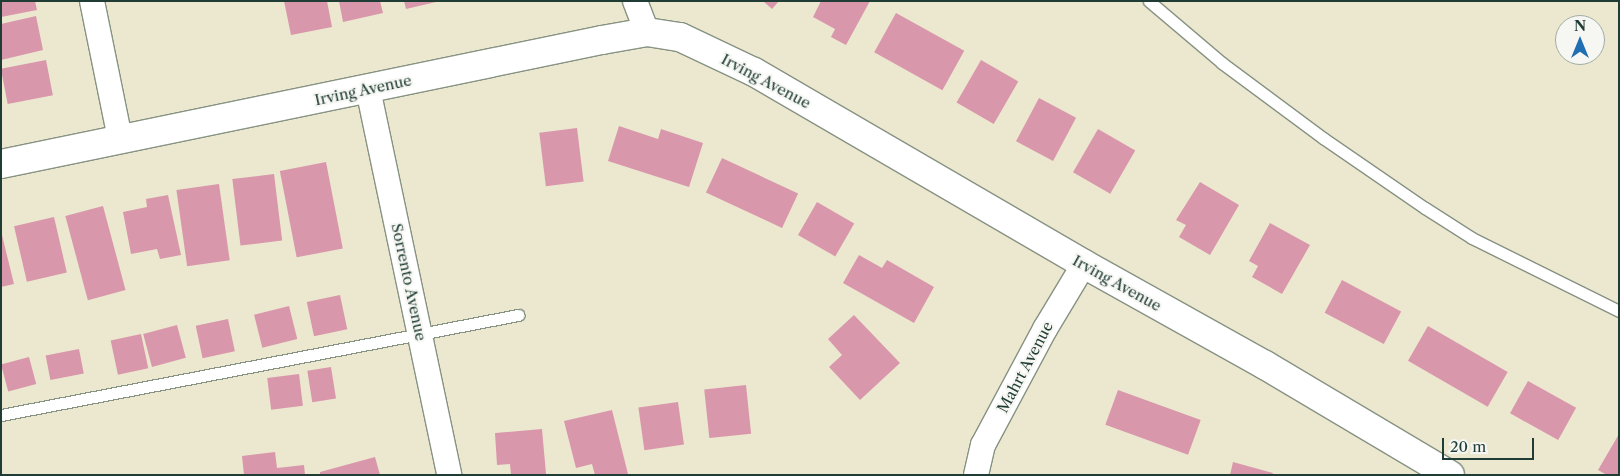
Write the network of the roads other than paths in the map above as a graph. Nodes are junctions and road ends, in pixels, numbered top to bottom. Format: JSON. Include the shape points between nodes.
{"nodes":[{"id":1,"x":92,"y":1,"type":"edge"},
{"id":2,"x":636,"y":1,"type":"edge"},
{"id":3,"x":1149,"y":1,"type":"edge"},
{"id":4,"x":647,"y":32,"type":"junction"},
{"id":5,"x":368,"y":89,"type":"junction"},
{"id":6,"x":120,"y":139,"type":"junction"},
{"id":7,"x":1,"y":164,"type":"edge"},
{"id":8,"x":1084,"y":264,"type":"junction"},
{"id":9,"x":1619,"y":311,"type":"edge"},
{"id":10,"x":518,"y":315,"type":"dead end"},
{"id":11,"x":420,"y":334,"type":"junction"},
{"id":12,"x":1,"y":415,"type":"edge"},
{"id":13,"x":449,"y":475,"type":"edge"},
{"id":14,"x":976,"y":475,"type":"edge"},
{"id":15,"x":1450,"y":475,"type":"edge"}],
"edges":[{"from":1,"to":6,"type":"street"},
{"from":2,"to":4,"type":"street"},
{"from":3,"to":9,"type":"lane","via":[[1222,63],[1322,138],[1425,208],[1472,238]]},
{"from":4,"to":5,"type":"street","name":"Irving Avenue"},
{"from":4,"to":8,"type":"street","name":"Irving Avenue","via":[[680,37],[754,72]]},
{"from":5,"to":6,"type":"street","name":"Irving Avenue"},
{"from":5,"to":11,"type":"street","name":"Sorrento Avenue"},
{"from":6,"to":7,"type":"street","name":"Irving Avenue"},
{"from":8,"to":14,"type":"street","name":"Mahrt Avenue","via":[[983,445]]},
{"from":8,"to":15,"type":"street","name":"Irving Avenue","via":[[1265,365]]},
{"from":10,"to":11,"type":"lane"},
{"from":11,"to":12,"type":"lane"},
{"from":11,"to":13,"type":"street","name":"Sorrento Avenue"}]}
